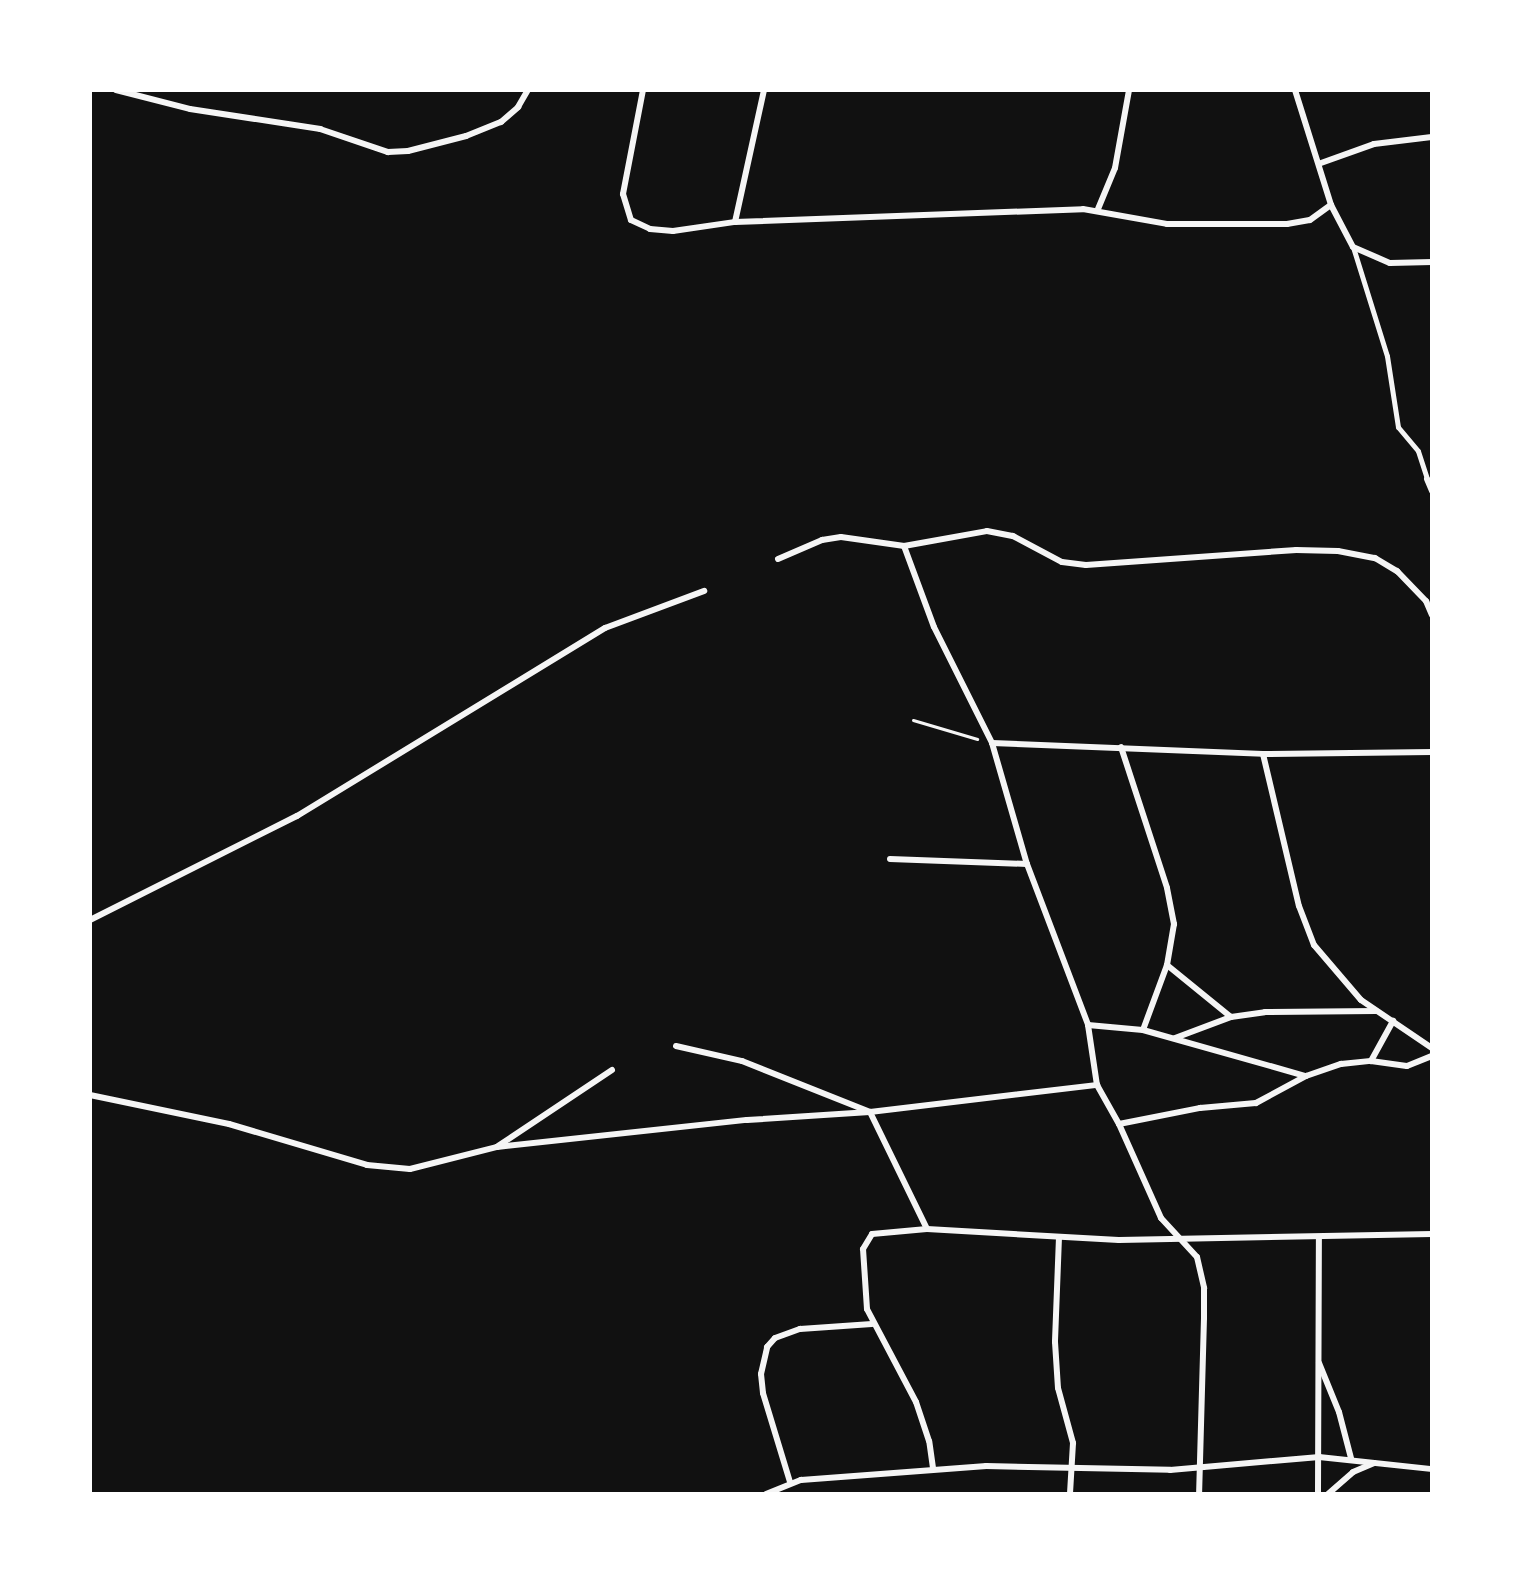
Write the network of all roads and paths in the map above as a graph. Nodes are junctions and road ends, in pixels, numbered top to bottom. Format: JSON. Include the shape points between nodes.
{"nodes":[{"id":1,"x":116,"y":90,"type":"edge"},
{"id":2,"x":528,"y":90,"type":"edge"},
{"id":3,"x":643,"y":90,"type":"edge"},
{"id":4,"x":764,"y":90,"type":"edge"},
{"id":5,"x":1129,"y":90,"type":"edge"},
{"id":6,"x":1295,"y":90,"type":"edge"},
{"id":7,"x":1432,"y":137,"type":"edge"},
{"id":8,"x":1321,"y":163,"type":"junction"},
{"id":9,"x":1331,"y":205,"type":"junction"},
{"id":10,"x":1098,"y":209,"type":"junction"},
{"id":11,"x":735,"y":222,"type":"junction"},
{"id":12,"x":1353,"y":247,"type":"junction"},
{"id":13,"x":1432,"y":262,"type":"edge"},
{"id":14,"x":1427,"y":479,"type":"joint"},
{"id":15,"x":1432,"y":491,"type":"edge"},
{"id":16,"x":904,"y":546,"type":"junction"},
{"id":17,"x":778,"y":559,"type":"dead end"},
{"id":18,"x":704,"y":591,"type":"dead end"},
{"id":19,"x":1432,"y":615,"type":"edge"},
{"id":20,"x":913,"y":720,"type":"dead end"},
{"id":21,"x":992,"y":743,"type":"junction"},
{"id":22,"x":1121,"y":747,"type":"junction"},
{"id":23,"x":1432,"y":752,"type":"edge"},
{"id":24,"x":1263,"y":754,"type":"junction"},
{"id":25,"x":890,"y":859,"type":"dead end"},
{"id":26,"x":1028,"y":864,"type":"junction"},
{"id":27,"x":90,"y":921,"type":"edge"},
{"id":28,"x":1167,"y":965,"type":"junction"},
{"id":29,"x":1376,"y":1011,"type":"junction"},
{"id":30,"x":1231,"y":1017,"type":"junction"},
{"id":31,"x":1393,"y":1021,"type":"junction"},
{"id":32,"x":1088,"y":1025,"type":"junction"},
{"id":33,"x":1143,"y":1030,"type":"junction"},
{"id":34,"x":1175,"y":1038,"type":"junction"},
{"id":35,"x":676,"y":1046,"type":"dead end"},
{"id":36,"x":1432,"y":1048,"type":"edge"},
{"id":37,"x":1432,"y":1056,"type":"edge"},
{"id":38,"x":1371,"y":1061,"type":"junction"},
{"id":39,"x":612,"y":1070,"type":"dead end"},
{"id":40,"x":1306,"y":1076,"type":"junction"},
{"id":41,"x":1097,"y":1085,"type":"junction"},
{"id":42,"x":90,"y":1095,"type":"edge"},
{"id":43,"x":870,"y":1112,"type":"junction"},
{"id":44,"x":1119,"y":1124,"type":"junction"},
{"id":45,"x":497,"y":1147,"type":"junction"},
{"id":46,"x":927,"y":1229,"type":"junction"},
{"id":47,"x":1432,"y":1234,"type":"edge"},
{"id":48,"x":1176,"y":1236,"type":"junction"},
{"id":49,"x":1059,"y":1237,"type":"junction"},
{"id":50,"x":1319,"y":1238,"type":"junction"},
{"id":51,"x":872,"y":1324,"type":"junction"},
{"id":52,"x":1317,"y":1358,"type":"junction"},
{"id":53,"x":1319,"y":1457,"type":"junction"},
{"id":54,"x":1351,"y":1458,"type":"junction"},
{"id":55,"x":1378,"y":1462,"type":"junction"},
{"id":56,"x":1073,"y":1465,"type":"junction"},
{"id":57,"x":933,"y":1468,"type":"junction"},
{"id":58,"x":1199,"y":1468,"type":"junction"},
{"id":59,"x":1432,"y":1469,"type":"edge"},
{"id":60,"x":790,"y":1482,"type":"junction"},
{"id":61,"x":766,"y":1494,"type":"edge"},
{"id":62,"x":1070,"y":1494,"type":"edge"},
{"id":63,"x":1199,"y":1494,"type":"edge"},
{"id":64,"x":1318,"y":1494,"type":"edge"},
{"id":65,"x":1328,"y":1494,"type":"edge"}],
"edges":[{"from":1,"to":2,"type":"street","via":[[190,109],[320,129],[388,152],[457,139],[501,122],[518,108]]},
{"from":3,"to":11,"type":"street","via":[[623,194],[631,220],[650,229],[673,231]]},
{"from":4,"to":11,"type":"street"},
{"from":5,"to":10,"type":"street","via":[[1115,168]]},
{"from":6,"to":8,"type":"street"},
{"from":7,"to":8,"type":"street","via":[[1374,144]]},
{"from":8,"to":9,"type":"street"},
{"from":9,"to":10,"type":"street","via":[[1310,220],[1287,224],[1167,224]]},
{"from":9,"to":12,"type":"street"},
{"from":10,"to":11,"type":"street"},
{"from":12,"to":13,"type":"street","via":[[1390,263]]},
{"from":12,"to":14,"type":"street","via":[[1387,356],[1398,427],[1418,451]]},
{"from":14,"to":15,"type":"street"},
{"from":16,"to":17,"type":"street","via":[[841,537],[822,540]]},
{"from":16,"to":19,"type":"street","via":[[987,531],[1013,536],[1046,556],[1071,564],[1338,551],[1375,558],[1397,571],[1426,601]]},
{"from":16,"to":21,"type":"street","via":[[934,627]]},
{"from":18,"to":27,"type":"street","via":[[605,628],[297,816]]},
{"from":20,"to":21,"type":"path"},
{"from":21,"to":22,"type":"street"},
{"from":21,"to":26,"type":"street"},
{"from":22,"to":24,"type":"street"},
{"from":22,"to":28,"type":"street","via":[[1171,905],[1173,943]]},
{"from":23,"to":24,"type":"street"},
{"from":24,"to":29,"type":"street","via":[[1306,928],[1332,969]]},
{"from":25,"to":26,"type":"street"},
{"from":26,"to":32,"type":"street"},
{"from":28,"to":30,"type":"street"},
{"from":28,"to":33,"type":"street"},
{"from":29,"to":30,"type":"street","via":[[1308,1009]]},
{"from":29,"to":31,"type":"street"},
{"from":30,"to":34,"type":"street"},
{"from":31,"to":36,"type":"street"},
{"from":31,"to":38,"type":"street"},
{"from":32,"to":33,"type":"street"},
{"from":32,"to":41,"type":"street"},
{"from":33,"to":34,"type":"street"},
{"from":34,"to":40,"type":"street"},
{"from":35,"to":43,"type":"street","via":[[742,1062]]},
{"from":37,"to":38,"type":"street","via":[[1407,1066]]},
{"from":38,"to":40,"type":"street","via":[[1355,1061]]},
{"from":39,"to":45,"type":"street"},
{"from":40,"to":44,"type":"street","via":[[1256,1102]]},
{"from":41,"to":43,"type":"street"},
{"from":41,"to":44,"type":"street"},
{"from":42,"to":45,"type":"street","via":[[229,1124],[389,1169],[435,1165]]},
{"from":43,"to":45,"type":"street","via":[[747,1120]]},
{"from":43,"to":46,"type":"street"},
{"from":44,"to":48,"type":"street","via":[[1161,1218]]},
{"from":46,"to":49,"type":"street"},
{"from":46,"to":51,"type":"street","via":[[878,1232],[865,1243],[865,1293]]},
{"from":47,"to":50,"type":"street"},
{"from":48,"to":49,"type":"street"},
{"from":48,"to":50,"type":"street"},
{"from":48,"to":58,"type":"street","via":[[1197,1257],[1204,1288]]},
{"from":49,"to":56,"type":"street","via":[[1054,1300],[1056,1371],[1071,1429]]},
{"from":50,"to":52,"type":"street"},
{"from":51,"to":57,"type":"street","via":[[916,1402]]},
{"from":51,"to":60,"type":"street","via":[[800,1329],[775,1338],[767,1347],[761,1374],[763,1393]]},
{"from":52,"to":53,"type":"street"},
{"from":52,"to":54,"type":"street","via":[[1339,1412]]},
{"from":53,"to":54,"type":"street"},
{"from":53,"to":58,"type":"street"},
{"from":53,"to":64,"type":"street"},
{"from":54,"to":55,"type":"street"},
{"from":55,"to":59,"type":"street"},
{"from":55,"to":65,"type":"street","via":[[1353,1472]]},
{"from":56,"to":57,"type":"street"},
{"from":56,"to":58,"type":"street"},
{"from":56,"to":62,"type":"street"},
{"from":57,"to":60,"type":"street"},
{"from":58,"to":63,"type":"street"},
{"from":60,"to":61,"type":"street"}]}
